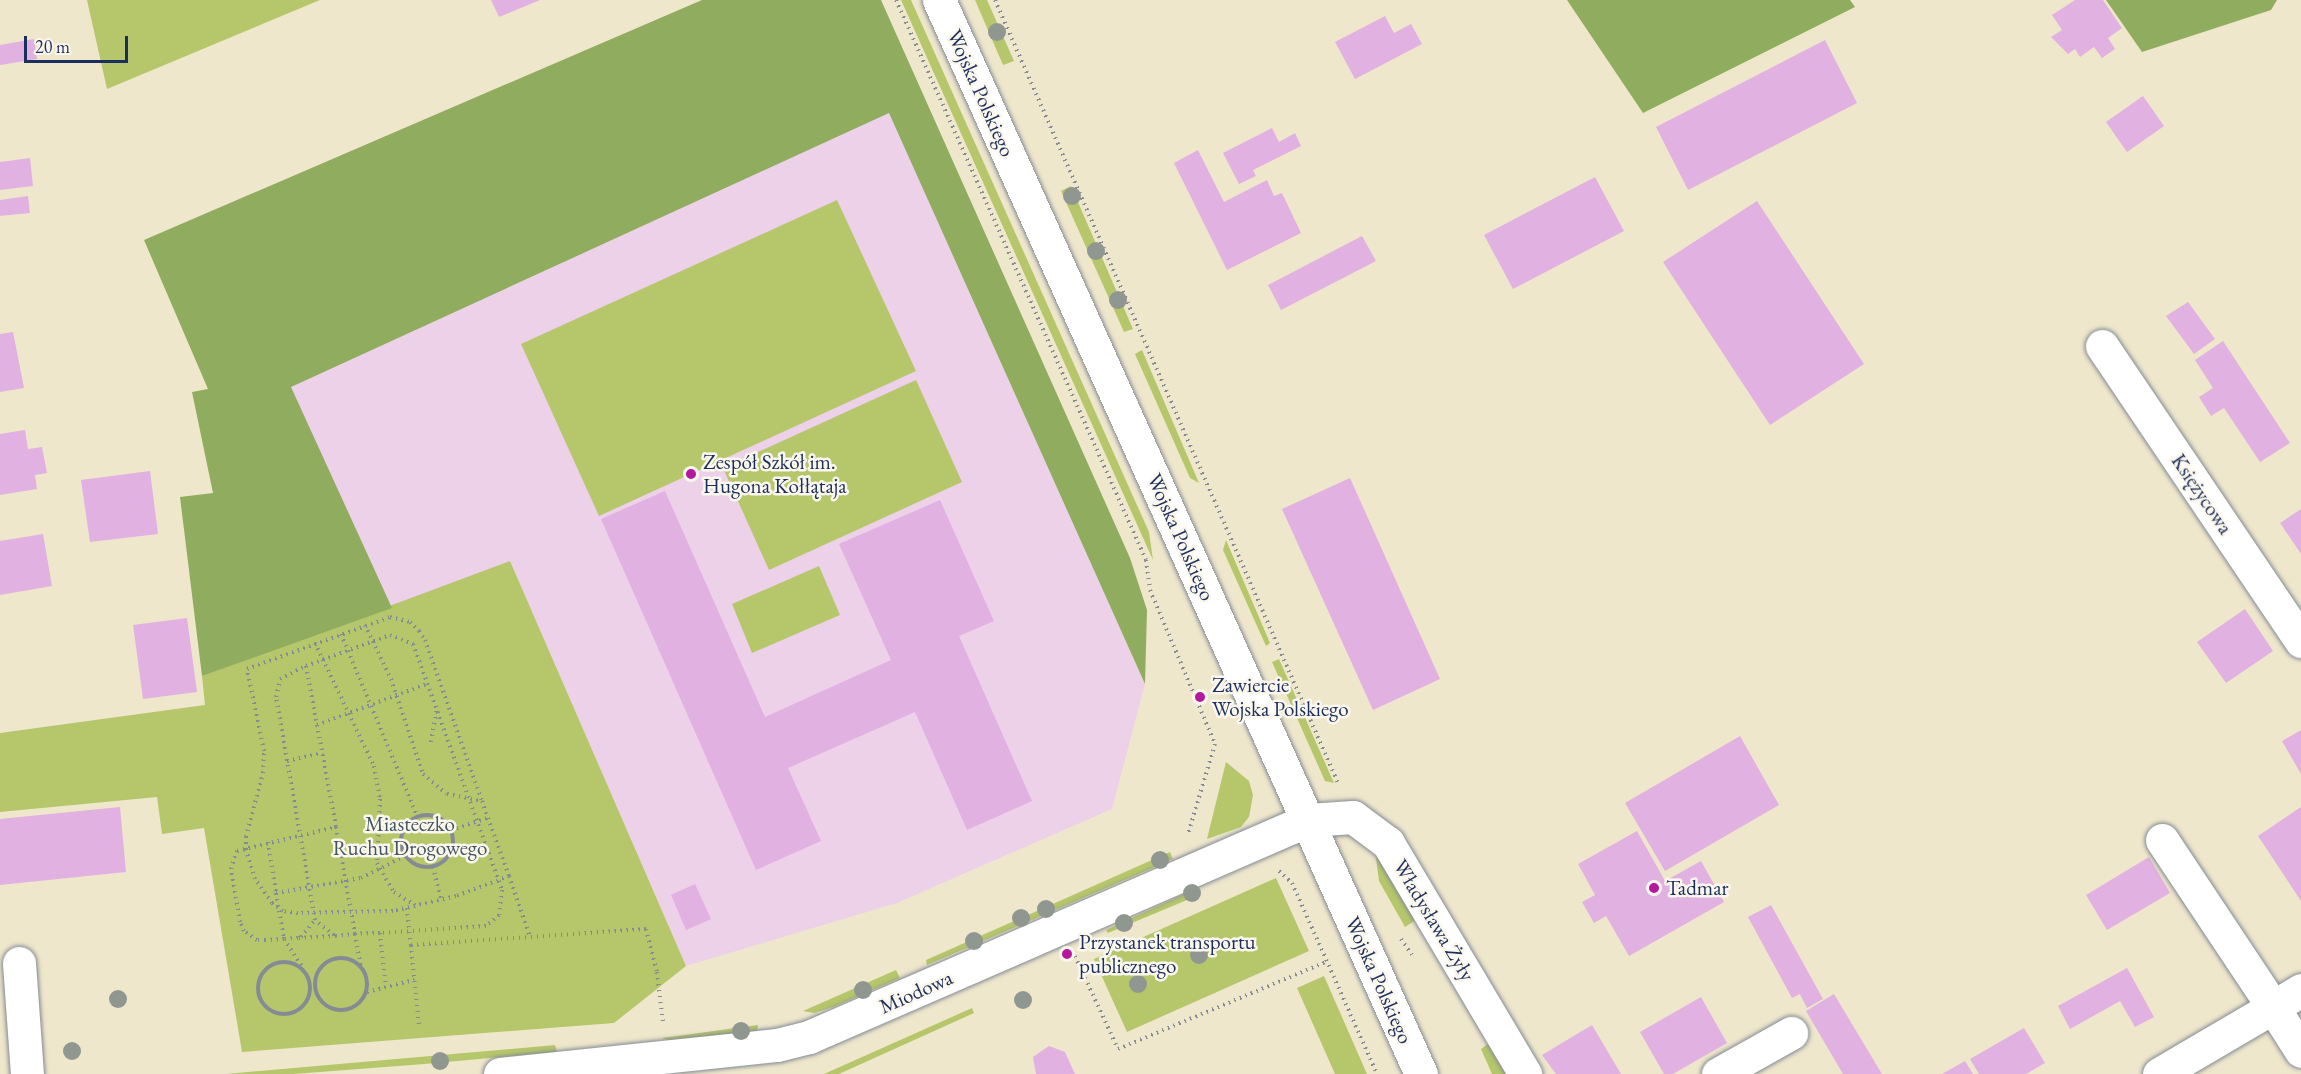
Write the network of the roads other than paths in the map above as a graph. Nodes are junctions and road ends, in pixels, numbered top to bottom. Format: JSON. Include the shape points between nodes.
{"nodes":[{"id":1,"x":939,"y":0,"type":"edge"},
{"id":2,"x":2102,"y":346,"type":"dead end"},
{"id":3,"x":2301,"y":641,"type":"edge"},
{"id":4,"x":1308,"y":820,"type":"junction"},
{"id":5,"x":2162,"y":840,"type":"dead end"},
{"id":6,"x":19,"y":963,"type":"dead end"},
{"id":7,"x":2301,"y":990,"type":"edge"},
{"id":8,"x":2273,"y":1008,"type":"junction"},
{"id":9,"x":1791,"y":1033,"type":"dead end"},
{"id":10,"x":2301,"y":1051,"type":"edge"},
{"id":11,"x":615,"y":1069,"type":"edge"},
{"id":12,"x":27,"y":1074,"type":"edge"},
{"id":13,"x":500,"y":1074,"type":"edge"},
{"id":14,"x":1421,"y":1074,"type":"edge"},
{"id":15,"x":1526,"y":1074,"type":"edge"},
{"id":16,"x":1718,"y":1074,"type":"edge"},
{"id":17,"x":2159,"y":1074,"type":"edge"}],
"edges":[{"from":1,"to":4,"type":"street","name":"Wojska Polskiego"},
{"from":2,"to":3,"type":"street","name":"Księżycowa"},
{"from":4,"to":11,"type":"street","name":"Miodowa","via":[[809,1036],[777,1045]]},
{"from":4,"to":14,"type":"street","name":"Wojska Polskiego"},
{"from":4,"to":15,"type":"street","name":"Władysława Żyły","via":[[1353,817],[1388,843]]},
{"from":5,"to":8,"type":"street"},
{"from":6,"to":12,"type":"street"},
{"from":7,"to":8,"type":"street"},
{"from":8,"to":10,"type":"street"},
{"from":8,"to":17,"type":"street"},
{"from":9,"to":16,"type":"street"},
{"from":11,"to":13,"type":"street","name":"Miodowa"}]}
